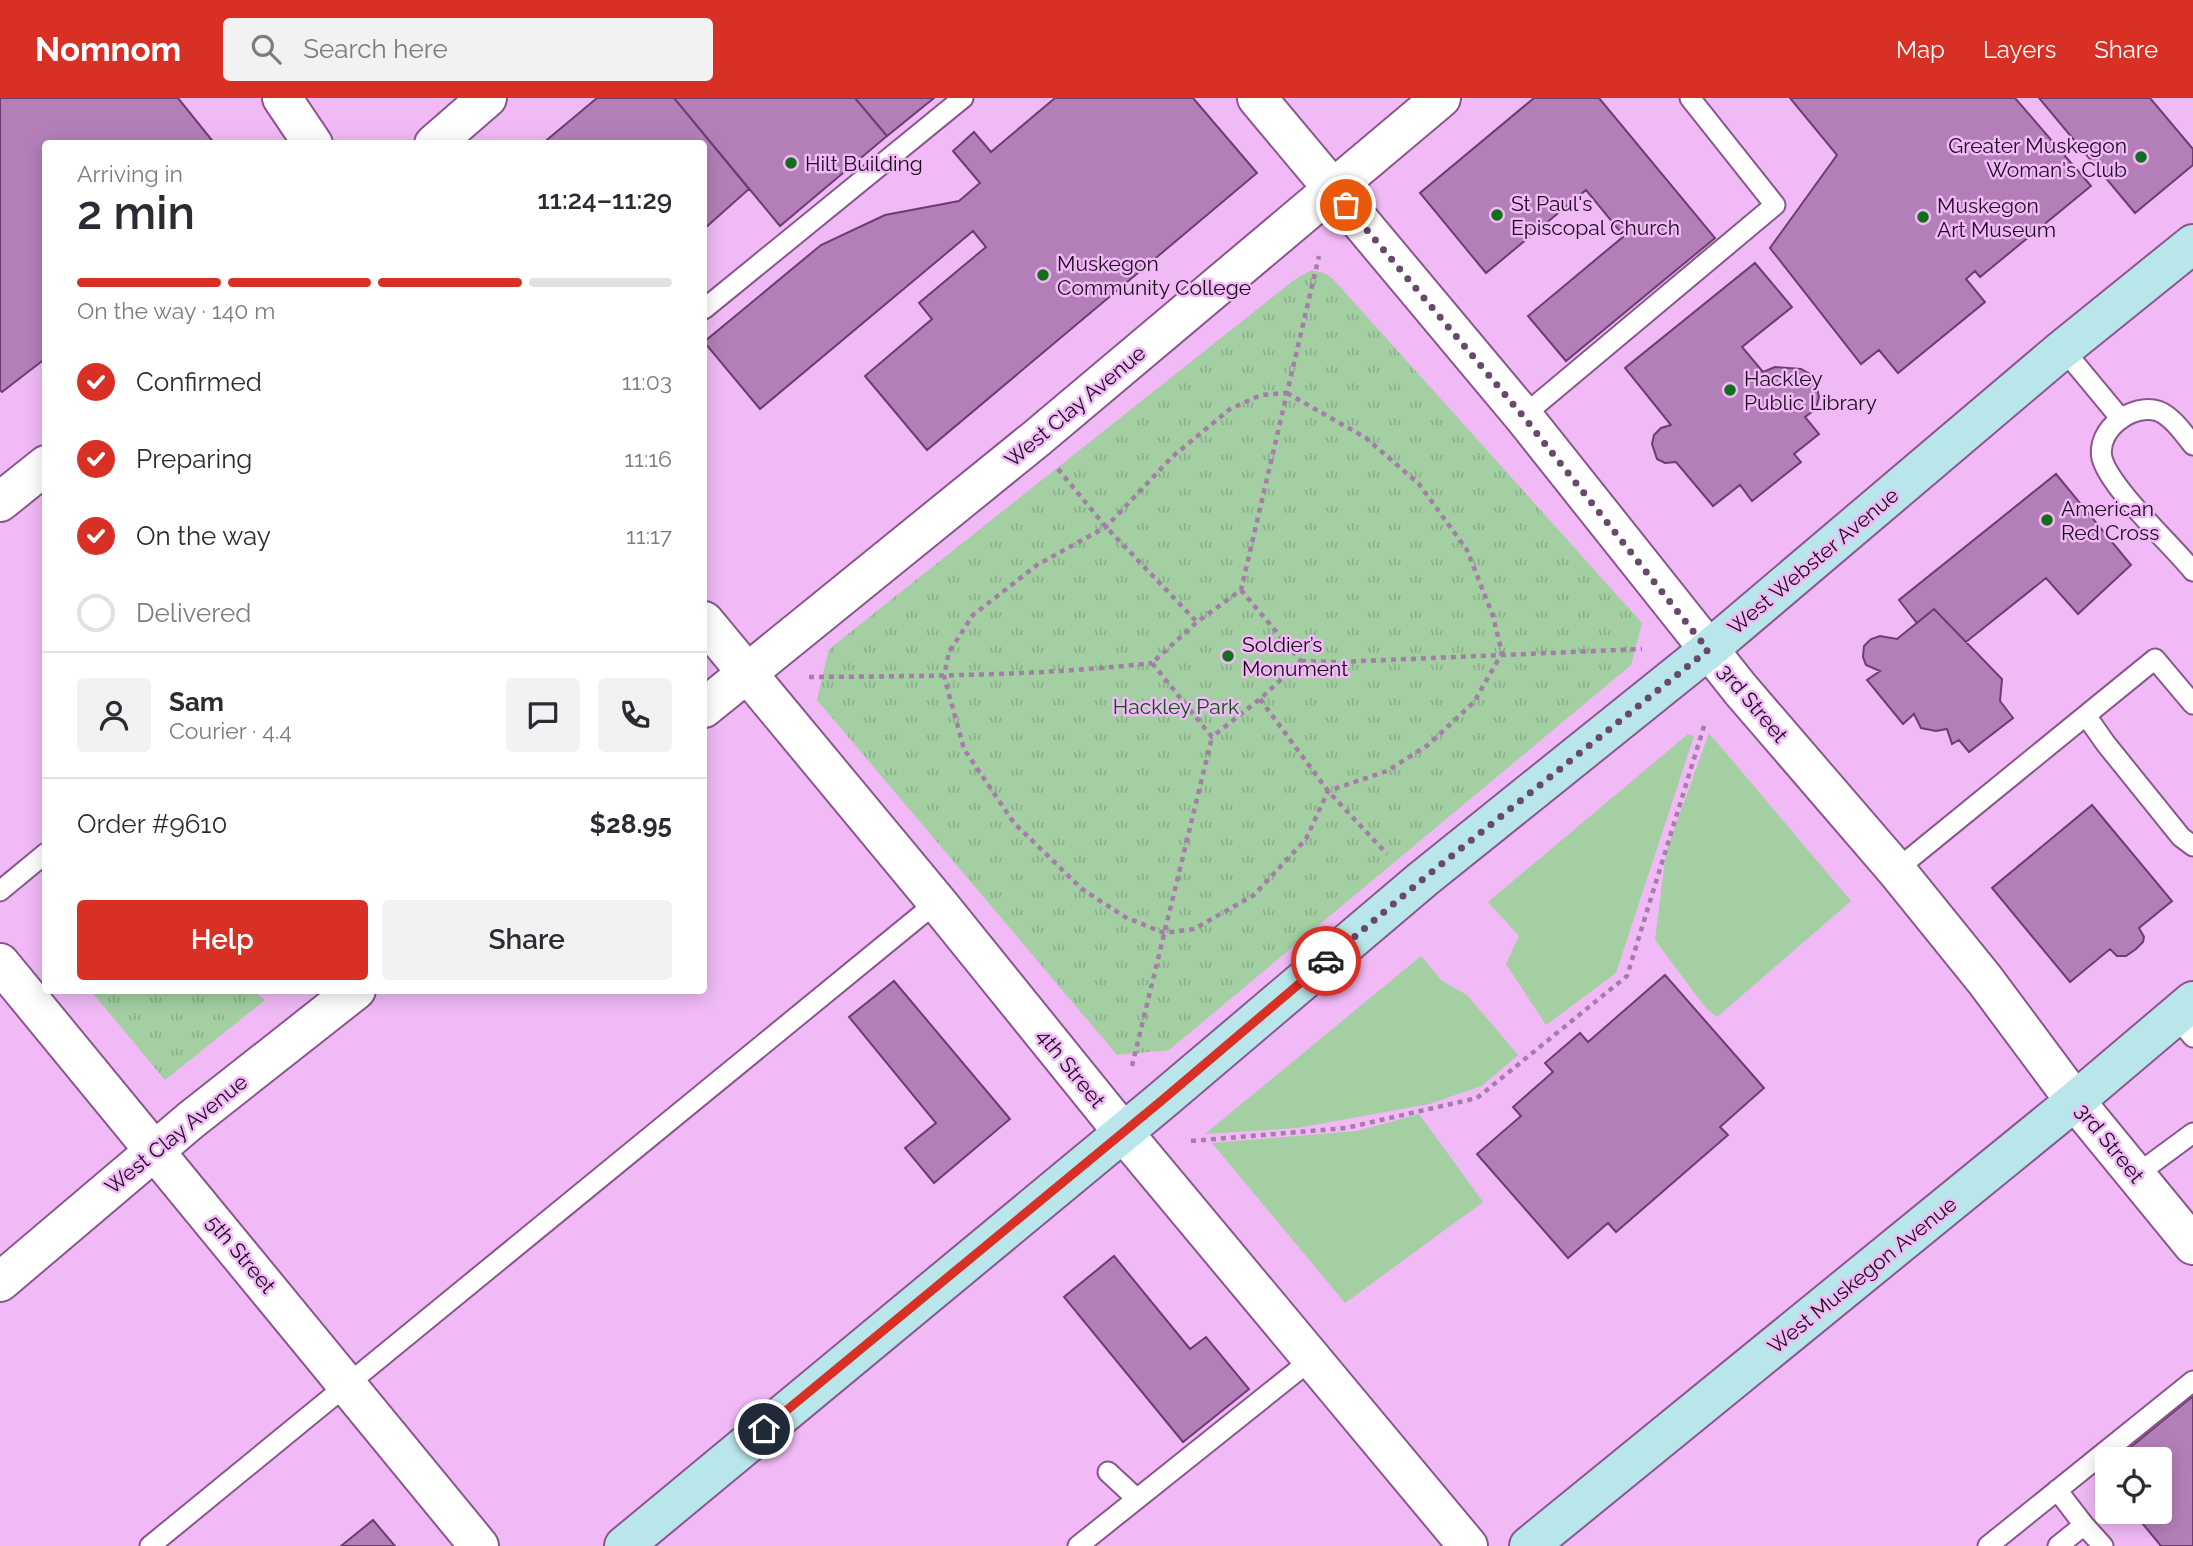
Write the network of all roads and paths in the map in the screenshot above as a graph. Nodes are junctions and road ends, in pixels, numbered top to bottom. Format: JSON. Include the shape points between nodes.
{"nodes":[{"id":1,"x":282,"y":98,"type":"edge"},
{"id":2,"x":487,"y":98,"type":"edge"},
{"id":3,"x":963,"y":98,"type":"edge"},
{"id":4,"x":1257,"y":98,"type":"edge"},
{"id":5,"x":1441,"y":98,"type":"edge"},
{"id":6,"x":1690,"y":98,"type":"edge"},
{"id":7,"x":310,"y":140,"type":"edge"},
{"id":8,"x":439,"y":140,"type":"edge"},
{"id":9,"x":1332,"y":188,"type":"junction"},
{"id":10,"x":2193,"y":244,"type":"edge"},
{"id":11,"x":1319,"y":256,"type":"dead end"},
{"id":12,"x":707,"y":307,"type":"edge"},
{"id":13,"x":2063,"y":349,"type":"junction"},
{"id":14,"x":1287,"y":393,"type":"junction"},
{"id":15,"x":1523,"y":416,"type":"junction"},
{"id":16,"x":2121,"y":419,"type":"junction"},
{"id":17,"x":2193,"y":445,"type":"edge"},
{"id":18,"x":42,"y":468,"type":"edge"},
{"id":19,"x":1058,"y":469,"type":"dead end"},
{"id":20,"x":0,"y":502,"type":"edge"},
{"id":21,"x":1106,"y":527,"type":"junction"},
{"id":22,"x":2193,"y":571,"type":"edge"},
{"id":23,"x":1241,"y":590,"type":"junction"},
{"id":24,"x":1197,"y":622,"type":"junction"},
{"id":25,"x":707,"y":625,"type":"edge"},
{"id":26,"x":1642,"y":649,"type":"dead end"},
{"id":27,"x":1708,"y":650,"type":"junction"},
{"id":28,"x":1502,"y":653,"type":"junction"},
{"id":29,"x":1301,"y":661,"type":"junction"},
{"id":30,"x":1153,"y":663,"type":"junction"},
{"id":31,"x":746,"y":673,"type":"junction"},
{"id":32,"x":944,"y":676,"type":"junction"},
{"id":33,"x":809,"y":677,"type":"dead end"},
{"id":34,"x":1260,"y":699,"type":"junction"},
{"id":35,"x":2193,"y":705,"type":"edge"},
{"id":36,"x":707,"y":706,"type":"edge"},
{"id":37,"x":2087,"y":717,"type":"junction"},
{"id":38,"x":1705,"y":723,"type":"dead end"},
{"id":39,"x":1212,"y":737,"type":"junction"},
{"id":40,"x":1328,"y":791,"type":"junction"},
{"id":41,"x":2193,"y":846,"type":"edge"},
{"id":42,"x":1387,"y":854,"type":"dead end"},
{"id":43,"x":42,"y":856,"type":"edge"},
{"id":44,"x":1896,"y":870,"type":"junction"},
{"id":45,"x":0,"y":891,"type":"edge"},
{"id":46,"x":937,"y":902,"type":"junction"},
{"id":47,"x":1164,"y":933,"type":"junction"},
{"id":48,"x":0,"y":963,"type":"edge"},
{"id":49,"x":351,"y":994,"type":"edge"},
{"id":50,"x":2187,"y":1018,"type":"edge"},
{"id":51,"x":1132,"y":1066,"type":"dead end"},
{"id":52,"x":2075,"y":1101,"type":"junction"},
{"id":53,"x":1122,"y":1131,"type":"junction"},
{"id":54,"x":2193,"y":1133,"type":"edge"},
{"id":55,"x":1191,"y":1141,"type":"dead end"},
{"id":56,"x":155,"y":1150,"type":"junction"},
{"id":57,"x":2136,"y":1175,"type":"junction"},
{"id":58,"x":2193,"y":1245,"type":"edge"},
{"id":59,"x":0,"y":1282,"type":"edge"},
{"id":60,"x":1312,"y":1359,"type":"junction"},
{"id":61,"x":2193,"y":1381,"type":"edge"},
{"id":62,"x":348,"y":1383,"type":"junction"},
{"id":63,"x":1108,"y":1472,"type":"dead end"},
{"id":64,"x":2057,"y":1490,"type":"junction"},
{"id":65,"x":1136,"y":1498,"type":"junction"},
{"id":66,"x":2084,"y":1525,"type":"junction"},
{"id":67,"x":150,"y":1546,"type":"edge"},
{"id":68,"x":479,"y":1546,"type":"edge"},
{"id":69,"x":624,"y":1546,"type":"edge"},
{"id":70,"x":1078,"y":1546,"type":"edge"},
{"id":71,"x":1468,"y":1546,"type":"edge"},
{"id":72,"x":1529,"y":1546,"type":"edge"},
{"id":73,"x":1988,"y":1546,"type":"edge"},
{"id":74,"x":2058,"y":1546,"type":"edge"},
{"id":75,"x":2103,"y":1546,"type":"edge"}],
"edges":[{"from":1,"to":7,"type":"street"},
{"from":2,"to":8,"type":"street"},
{"from":3,"to":12,"type":"lane"},
{"from":4,"to":9,"type":"street","name":"3rd Street"},
{"from":5,"to":9,"type":"street","name":"West Clay Avenue"},
{"from":6,"to":15,"type":"lane","via":[[1776,205]]},
{"from":9,"to":15,"type":"street","name":"3rd Street"},
{"from":9,"to":31,"type":"street","name":"West Clay Avenue","via":[[1037,438]]},
{"from":10,"to":13,"type":"main road","name":"West Webster Avenue"},
{"from":11,"to":14,"type":"path"},
{"from":13,"to":16,"type":"lane"},
{"from":13,"to":27,"type":"main road","name":"West Webster Avenue"},
{"from":14,"to":21,"type":"path","via":[[1261,396],[1230,409],[1172,457]]},
{"from":14,"to":23,"type":"path"},
{"from":14,"to":28,"type":"path","via":[[1366,438],[1419,484],[1468,550]]},
{"from":15,"to":27,"type":"street","name":"3rd Street"},
{"from":16,"to":17,"type":"lane","via":[[2139,409],[2161,412]]},
{"from":16,"to":22,"type":"lane","via":[[2108,431],[2104,444],[2102,457],[2111,480]]},
{"from":18,"to":20,"type":"street"},
{"from":19,"to":21,"type":"path"},
{"from":21,"to":24,"type":"path"},
{"from":21,"to":32,"type":"path","via":[[1037,565],[974,615],[949,652]]},
{"from":23,"to":24,"type":"path"},
{"from":23,"to":29,"type":"path"},
{"from":24,"to":30,"type":"path"},
{"from":25,"to":31,"type":"street","name":"4th Street"},
{"from":26,"to":28,"type":"path"},
{"from":27,"to":44,"type":"street","name":"3rd Street"},
{"from":27,"to":53,"type":"main road","name":"West Webster Avenue","via":[[1423,879]]},
{"from":28,"to":29,"type":"path"},
{"from":28,"to":40,"type":"path","via":[[1474,702],[1428,745],[1387,771]]},
{"from":29,"to":34,"type":"path"},
{"from":30,"to":32,"type":"path"},
{"from":30,"to":39,"type":"path"},
{"from":31,"to":36,"type":"street","name":"West Clay Avenue"},
{"from":31,"to":46,"type":"street","name":"4th Street"},
{"from":32,"to":33,"type":"path"},
{"from":32,"to":47,"type":"path","via":[[964,749],[1014,823],[1082,889],[1125,917]]},
{"from":34,"to":39,"type":"path"},
{"from":34,"to":40,"type":"path"},
{"from":35,"to":37,"type":"lane","via":[[2155,659]]},
{"from":37,"to":41,"type":"lane","via":[[2181,837]]},
{"from":37,"to":44,"type":"lane"},
{"from":38,"to":55,"type":"path","via":[[1627,976],[1477,1098],[1346,1128]]},
{"from":39,"to":47,"type":"path"},
{"from":40,"to":42,"type":"path"},
{"from":40,"to":47,"type":"path","via":[[1306,839],[1254,895],[1194,929]]},
{"from":43,"to":45,"type":"lane"},
{"from":44,"to":52,"type":"street","name":"3rd Street"},
{"from":46,"to":53,"type":"street","name":"4th Street"},
{"from":46,"to":62,"type":"lane"},
{"from":47,"to":51,"type":"path"},
{"from":48,"to":56,"type":"street","name":"5th Street"},
{"from":49,"to":56,"type":"street","name":"West Clay Avenue"},
{"from":50,"to":52,"type":"main road","name":"West Muskegon Avenue"},
{"from":52,"to":57,"type":"street","name":"3rd Street"},
{"from":52,"to":72,"type":"main road","name":"West Muskegon Avenue"},
{"from":53,"to":60,"type":"street","name":"4th Street"},
{"from":53,"to":69,"type":"main road","name":"West Webster Avenue"},
{"from":54,"to":57,"type":"lane"},
{"from":56,"to":59,"type":"street","name":"West Clay Avenue"},
{"from":56,"to":62,"type":"street","name":"5th Street"},
{"from":57,"to":58,"type":"street","name":"3rd Street"},
{"from":60,"to":65,"type":"lane"},
{"from":60,"to":71,"type":"street","name":"4th Street"},
{"from":61,"to":64,"type":"lane"},
{"from":62,"to":67,"type":"lane"},
{"from":62,"to":68,"type":"street","name":"5th Street"},
{"from":63,"to":65,"type":"lane"},
{"from":64,"to":66,"type":"lane"},
{"from":64,"to":73,"type":"lane"},
{"from":65,"to":70,"type":"lane"},
{"from":66,"to":74,"type":"lane"},
{"from":66,"to":75,"type":"lane"}]}
